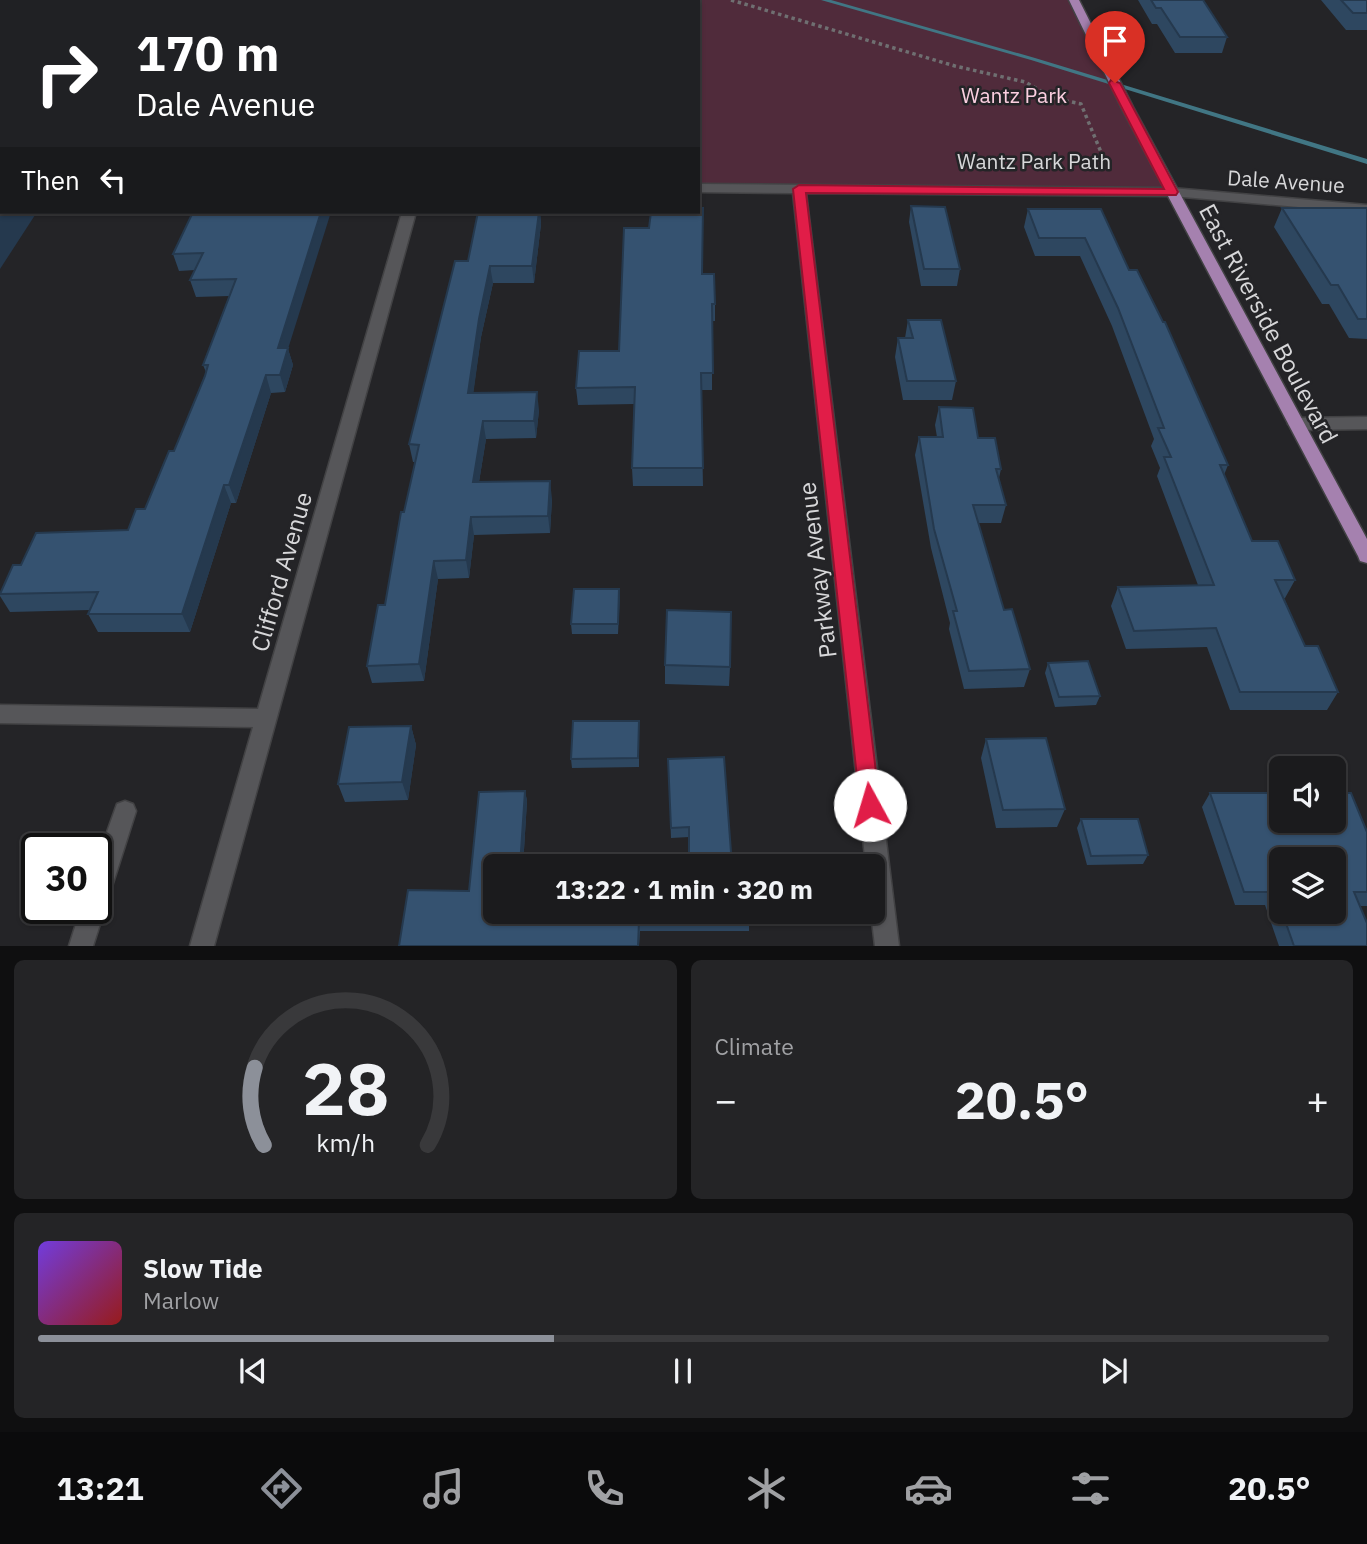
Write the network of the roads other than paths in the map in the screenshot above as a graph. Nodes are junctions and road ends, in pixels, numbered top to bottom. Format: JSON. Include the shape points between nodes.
{"nodes":[{"id":1,"x":1074,"y":0,"type":"edge"},
{"id":2,"x":700,"y":188,"type":"edge"},
{"id":3,"x":799,"y":189,"type":"junction"},
{"id":4,"x":1172,"y":192,"type":"junction"},
{"id":5,"x":1367,"y":209,"type":"edge"},
{"id":6,"x":408,"y":214,"type":"edge"},
{"id":7,"x":1367,"y":423,"type":"edge"},
{"id":8,"x":1296,"y":424,"type":"junction"},
{"id":9,"x":1365,"y":549,"type":"edge"},
{"id":10,"x":0,"y":713,"type":"edge"},
{"id":11,"x":267,"y":718,"type":"junction"},
{"id":12,"x":125,"y":811,"type":"dead end"},
{"id":13,"x":112,"y":850,"type":"edge"},
{"id":14,"x":88,"y":924,"type":"edge"},
{"id":15,"x":81,"y":946,"type":"edge"},
{"id":16,"x":202,"y":946,"type":"edge"},
{"id":17,"x":887,"y":946,"type":"edge"}],
"edges":[{"from":1,"to":4,"type":"main road","name":"East Riverside Boulevard"},
{"from":2,"to":3,"type":"street","name":"Dale Avenue"},
{"from":3,"to":4,"type":"street","name":"Dale Avenue"},
{"from":3,"to":17,"type":"street","name":"Parkway Avenue"},
{"from":4,"to":5,"type":"street","name":"Dale Avenue"},
{"from":4,"to":8,"type":"main road","name":"East Riverside Boulevard"},
{"from":6,"to":11,"type":"street","name":"Clifford Avenue"},
{"from":7,"to":8,"type":"street"},
{"from":8,"to":9,"type":"main road","name":"East Riverside Boulevard"},
{"from":10,"to":11,"type":"street"},
{"from":11,"to":16,"type":"street","name":"Clifford Avenue"},
{"from":12,"to":13,"type":"street"},
{"from":14,"to":15,"type":"street"}]}
